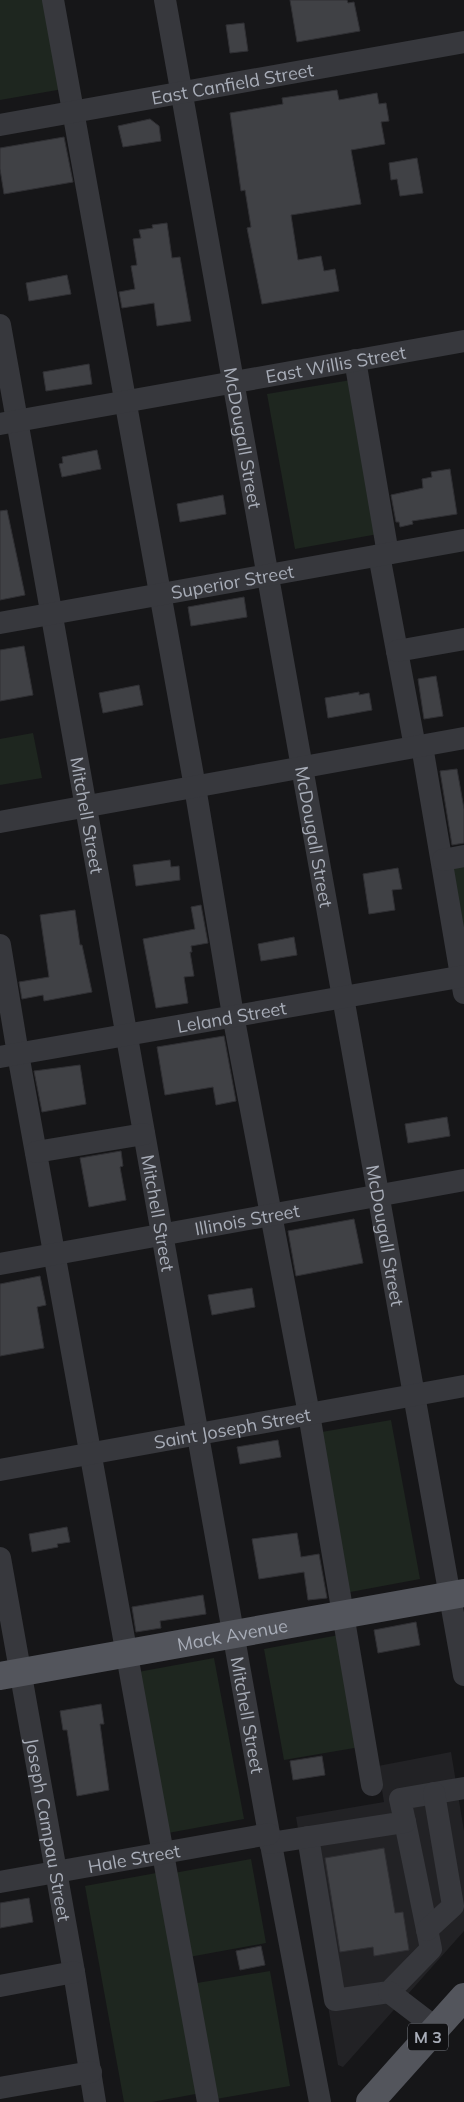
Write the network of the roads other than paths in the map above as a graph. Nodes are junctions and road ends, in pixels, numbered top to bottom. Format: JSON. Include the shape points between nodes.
{"nodes":[{"id":1,"x":53,"y":0,"type":"edge"},
{"id":2,"x":165,"y":0,"type":"edge"},
{"id":3,"x":464,"y":42,"type":"edge"},
{"id":4,"x":181,"y":92,"type":"junction"},
{"id":5,"x":73,"y":112,"type":"junction"},
{"id":6,"x":0,"y":125,"type":"edge"},
{"id":7,"x":0,"y":325,"type":"edge"},
{"id":8,"x":464,"y":341,"type":"edge"},
{"id":9,"x":355,"y":360,"type":"junction"},
{"id":10,"x":232,"y":381,"type":"junction"},
{"id":11,"x":125,"y":402,"type":"junction"},
{"id":12,"x":9,"y":422,"type":"edge"},
{"id":13,"x":464,"y":540,"type":"edge"},
{"id":14,"x":383,"y":555,"type":"junction"},
{"id":15,"x":267,"y":575,"type":"junction"},
{"id":16,"x":159,"y":594,"type":"junction"},
{"id":17,"x":51,"y":614,"type":"junction"},
{"id":18,"x":0,"y":623,"type":"edge"},
{"id":19,"x":464,"y":639,"type":"edge"},
{"id":20,"x":397,"y":651,"type":"junction"},
{"id":21,"x":464,"y":738,"type":"edge"},
{"id":22,"x":419,"y":746,"type":"junction"},
{"id":23,"x":302,"y":767,"type":"junction"},
{"id":24,"x":196,"y":786,"type":"junction"},
{"id":25,"x":86,"y":806,"type":"junction"},
{"id":26,"x":0,"y":822,"type":"edge"},
{"id":27,"x":453,"y":858,"type":"edge"},
{"id":28,"x":0,"y":945,"type":"edge"},
{"id":29,"x":463,"y":982,"type":"edge"},
{"id":30,"x":343,"y":996,"type":"junction"},
{"id":31,"x":233,"y":1015,"type":"junction"},
{"id":32,"x":126,"y":1034,"type":"junction"},
{"id":33,"x":9,"y":1055,"type":"edge"},
{"id":34,"x":144,"y":1134,"type":"junction"},
{"id":35,"x":36,"y":1152,"type":"junction"},
{"id":36,"x":464,"y":1180,"type":"edge"},
{"id":37,"x":378,"y":1196,"type":"junction"},
{"id":38,"x":271,"y":1215,"type":"junction"},
{"id":39,"x":162,"y":1235,"type":"junction"},
{"id":40,"x":55,"y":1254,"type":"junction"},
{"id":41,"x":0,"y":1264,"type":"edge"},
{"id":42,"x":464,"y":1386,"type":"edge"},
{"id":43,"x":414,"y":1395,"type":"junction"},
{"id":44,"x":308,"y":1414,"type":"junction"},
{"id":45,"x":198,"y":1434,"type":"junction"},
{"id":46,"x":92,"y":1454,"type":"junction"},
{"id":47,"x":0,"y":1470,"type":"edge"},
{"id":48,"x":0,"y":1558,"type":"edge"},
{"id":49,"x":457,"y":1594,"type":"edge"},
{"id":50,"x":342,"y":1615,"type":"junction"},
{"id":51,"x":234,"y":1634,"type":"junction"},
{"id":52,"x":128,"y":1653,"type":"junction"},
{"id":53,"x":10,"y":1674,"type":"edge"},
{"id":54,"x":464,"y":1675,"type":"edge"},
{"id":55,"x":372,"y":1784,"type":"dead end"},
{"id":56,"x":464,"y":1788,"type":"edge"},
{"id":57,"x":434,"y":1793,"type":"junction"},
{"id":58,"x":405,"y":1822,"type":"junction"},
{"id":59,"x":308,"y":1837,"type":"junction"},
{"id":60,"x":269,"y":1839,"type":"junction"},
{"id":61,"x":164,"y":1853,"type":"junction"},
{"id":62,"x":56,"y":1872,"type":"junction"},
{"id":63,"x":0,"y":1882,"type":"edge"},
{"id":64,"x":428,"y":1930,"type":"junction"},
{"id":65,"x":74,"y":1972,"type":"junction"},
{"id":66,"x":0,"y":1986,"type":"edge"},
{"id":67,"x":389,"y":1992,"type":"junction"},
{"id":68,"x":464,"y":1997,"type":"edge"},
{"id":69,"x":436,"y":2028,"type":"junction"},
{"id":70,"x":91,"y":2072,"type":"junction"},
{"id":71,"x":0,"y":2088,"type":"edge"},
{"id":72,"x":96,"y":2102,"type":"edge"},
{"id":73,"x":208,"y":2102,"type":"edge"},
{"id":74,"x":320,"y":2102,"type":"edge"},
{"id":75,"x":370,"y":2102,"type":"edge"}],
"edges":[{"from":1,"to":5,"type":"street"},
{"from":2,"to":4,"type":"street","name":"McDougall Street"},
{"from":3,"to":4,"type":"street","name":"East Canfield Street"},
{"from":4,"to":5,"type":"street","name":"East Canfield Street"},
{"from":4,"to":10,"type":"street","name":"McDougall Street"},
{"from":5,"to":6,"type":"street","name":"East Canfield Street"},
{"from":5,"to":11,"type":"street"},
{"from":7,"to":12,"type":"street","name":"Mitchell Street"},
{"from":8,"to":9,"type":"street","name":"East Willis Street"},
{"from":9,"to":10,"type":"street","name":"East Willis Street"},
{"from":9,"to":14,"type":"street"},
{"from":10,"to":11,"type":"street","name":"East Willis Street"},
{"from":10,"to":15,"type":"street","name":"McDougall Street"},
{"from":11,"to":12,"type":"street","name":"East Willis Street"},
{"from":11,"to":16,"type":"street"},
{"from":12,"to":17,"type":"street","name":"Mitchell Street"},
{"from":13,"to":14,"type":"street","name":"Superior Street"},
{"from":14,"to":15,"type":"street","name":"Superior Street"},
{"from":14,"to":20,"type":"street"},
{"from":15,"to":16,"type":"street","name":"Superior Street"},
{"from":15,"to":23,"type":"street","name":"McDougall Street"},
{"from":16,"to":17,"type":"street","name":"Superior Street"},
{"from":16,"to":24,"type":"street"},
{"from":17,"to":18,"type":"street","name":"Superior Street"},
{"from":17,"to":25,"type":"street","name":"Mitchell Street"},
{"from":19,"to":20,"type":"street"},
{"from":20,"to":22,"type":"street"},
{"from":21,"to":22,"type":"street"},
{"from":22,"to":23,"type":"street"},
{"from":22,"to":27,"type":"street"},
{"from":23,"to":24,"type":"street"},
{"from":23,"to":30,"type":"street","name":"McDougall Street"},
{"from":24,"to":25,"type":"street"},
{"from":24,"to":31,"type":"street"},
{"from":25,"to":26,"type":"street"},
{"from":25,"to":32,"type":"street","name":"Mitchell Street"},
{"from":27,"to":29,"type":"street"},
{"from":28,"to":33,"type":"street"},
{"from":29,"to":30,"type":"street","name":"Leland Street"},
{"from":30,"to":31,"type":"street","name":"Leland Street"},
{"from":30,"to":37,"type":"street","name":"McDougall Street"},
{"from":31,"to":32,"type":"street","name":"Leland Street"},
{"from":31,"to":38,"type":"street"},
{"from":32,"to":33,"type":"street","name":"Leland Street"},
{"from":32,"to":34,"type":"street","name":"Mitchell Street"},
{"from":33,"to":35,"type":"street"},
{"from":34,"to":35,"type":"street"},
{"from":34,"to":39,"type":"street","name":"Mitchell Street"},
{"from":35,"to":40,"type":"street"},
{"from":36,"to":37,"type":"street","name":"Illinois Street"},
{"from":37,"to":38,"type":"street","name":"Illinois Street"},
{"from":37,"to":43,"type":"street","name":"McDougall Street"},
{"from":38,"to":39,"type":"street","name":"Illinois Street"},
{"from":38,"to":44,"type":"street"},
{"from":39,"to":40,"type":"street","name":"Illinois Street"},
{"from":39,"to":45,"type":"street","name":"Mitchell Street"},
{"from":40,"to":41,"type":"street","name":"Illinois Street"},
{"from":40,"to":46,"type":"street"},
{"from":42,"to":43,"type":"street","name":"Saint Joseph Street"},
{"from":43,"to":44,"type":"street","name":"Saint Joseph Street"},
{"from":43,"to":49,"type":"street","name":"McDougall Street"},
{"from":44,"to":45,"type":"street","name":"Saint Joseph Street"},
{"from":44,"to":50,"type":"street"},
{"from":45,"to":46,"type":"street","name":"Saint Joseph Street"},
{"from":45,"to":51,"type":"street","name":"Mitchell Street"},
{"from":46,"to":47,"type":"street","name":"Saint Joseph Street"},
{"from":46,"to":52,"type":"street"},
{"from":48,"to":53,"type":"street","name":"Joseph Campau Street"},
{"from":49,"to":50,"type":"main road","name":"Mack Avenue"},
{"from":49,"to":54,"type":"street","name":"McDougall Street"},
{"from":50,"to":51,"type":"main road","name":"Mack Avenue"},
{"from":50,"to":55,"type":"street"},
{"from":51,"to":52,"type":"main road","name":"Mack Avenue"},
{"from":51,"to":60,"type":"street","name":"Mitchell Street"},
{"from":52,"to":53,"type":"main road","name":"Mack Avenue"},
{"from":52,"to":61,"type":"street"},
{"from":53,"to":62,"type":"street","name":"Joseph Campau Street"},
{"from":56,"to":57,"type":"street"},
{"from":57,"to":58,"type":"street","via":[[400,1799]]},
{"from":57,"to":64,"type":"street","via":[[453,1906]]},
{"from":58,"to":59,"type":"street","name":"Hale Street"},
{"from":58,"to":64,"type":"street"},
{"from":59,"to":60,"type":"street","name":"Hale Street"},
{"from":59,"to":67,"type":"street","via":[[335,2000]]},
{"from":60,"to":61,"type":"street","name":"Hale Street"},
{"from":60,"to":74,"type":"street","name":"Mitchell Street"},
{"from":61,"to":62,"type":"street","name":"Hale Street"},
{"from":61,"to":73,"type":"street"},
{"from":62,"to":63,"type":"street","name":"Hale Street"},
{"from":62,"to":65,"type":"street","name":"Joseph Campau Street"},
{"from":64,"to":67,"type":"street","via":[[431,1949]]},
{"from":65,"to":66,"type":"street"},
{"from":65,"to":70,"type":"street","name":"Joseph Campau Street"},
{"from":67,"to":69,"type":"street"},
{"from":68,"to":69,"type":"main road","number":"M 3"},
{"from":69,"to":75,"type":"main road","number":"M 3"},
{"from":70,"to":71,"type":"street"},
{"from":70,"to":72,"type":"street","name":"Joseph Campau Street"}]}
